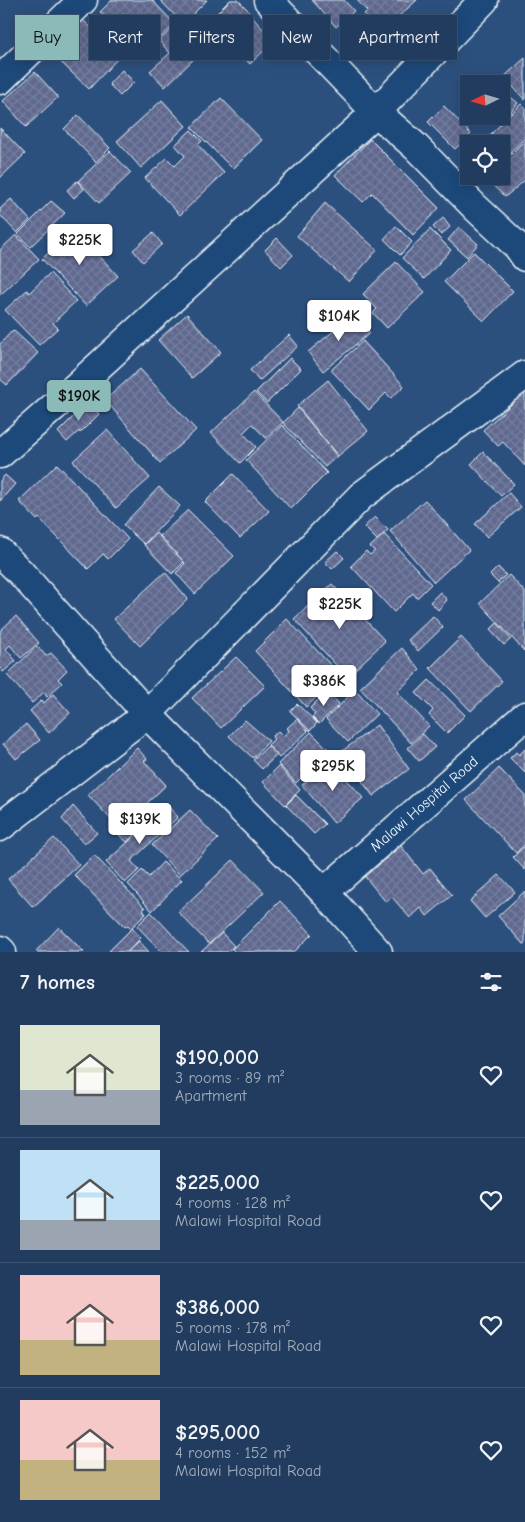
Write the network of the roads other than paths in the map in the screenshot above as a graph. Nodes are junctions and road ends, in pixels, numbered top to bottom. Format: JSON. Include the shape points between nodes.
{"nodes":[{"id":1,"x":83,"y":0,"type":"edge"},
{"id":2,"x":268,"y":0,"type":"edge"},
{"id":3,"x":484,"y":0,"type":"edge"},
{"id":4,"x":0,"y":80,"type":"edge"},
{"id":5,"x":376,"y":112,"type":"junction"},
{"id":6,"x":525,"y":257,"type":"edge"},
{"id":7,"x":525,"y":375,"type":"edge"},
{"id":8,"x":0,"y":454,"type":"edge"},
{"id":9,"x":0,"y":552,"type":"edge"},
{"id":10,"x":147,"y":714,"type":"junction"},
{"id":11,"x":525,"y":716,"type":"edge"},
{"id":12,"x":0,"y":827,"type":"edge"},
{"id":13,"x":324,"y":892,"type":"junction"},
{"id":14,"x":378,"y":952,"type":"edge"}],
"edges":[{"from":1,"to":4,"type":"street"},
{"from":2,"to":5,"type":"street"},
{"from":3,"to":5,"type":"street"},
{"from":5,"to":6,"type":"street","via":[[415,146]]},
{"from":5,"to":8,"type":"street"},
{"from":7,"to":10,"type":"street","via":[[361,496]]},
{"from":9,"to":10,"type":"street"},
{"from":10,"to":12,"type":"street"},
{"from":10,"to":13,"type":"street"},
{"from":11,"to":13,"type":"street","name":"Malawi Hospital Road"},
{"from":13,"to":14,"type":"street"}]}
